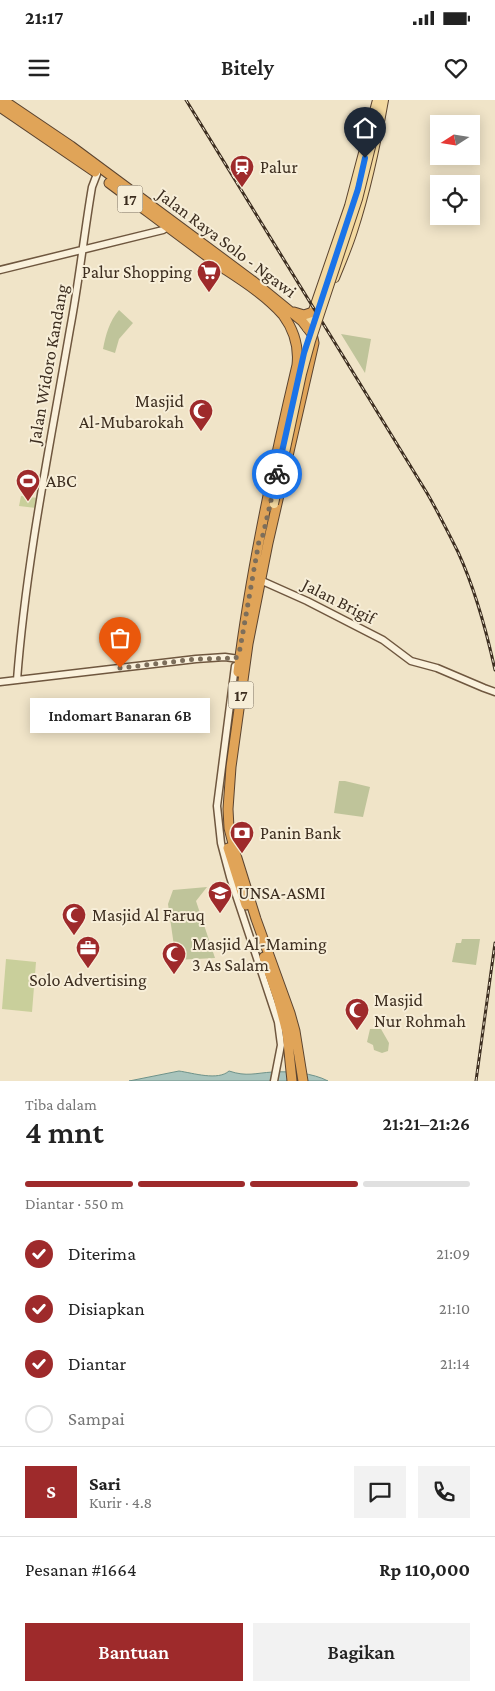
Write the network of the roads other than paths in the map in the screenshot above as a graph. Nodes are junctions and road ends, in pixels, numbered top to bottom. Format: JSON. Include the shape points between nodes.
{"nodes":[{"id":1,"x":3,"y":100,"type":"edge"},
{"id":2,"x":380,"y":100,"type":"edge"},
{"id":3,"x":0,"y":107,"type":"edge"},
{"id":4,"x":97,"y":174,"type":"junction"},
{"id":5,"x":167,"y":227,"type":"junction"},
{"id":6,"x":82,"y":250,"type":"junction"},
{"id":7,"x":0,"y":270,"type":"edge"},
{"id":8,"x":324,"y":278,"type":"junction"},
{"id":9,"x":334,"y":282,"type":"junction"},
{"id":10,"x":290,"y":310,"type":"junction"},
{"id":11,"x":313,"y":312,"type":"junction"},
{"id":12,"x":307,"y":328,"type":"junction"},
{"id":13,"x":314,"y":343,"type":"junction"},
{"id":14,"x":299,"y":351,"type":"junction"},
{"id":15,"x":311,"y":356,"type":"junction"},
{"id":16,"x":297,"y":365,"type":"junction"},
{"id":17,"x":308,"y":368,"type":"junction"},
{"id":18,"x":264,"y":542,"type":"junction"},
{"id":19,"x":260,"y":580,"type":"junction"},
{"id":20,"x":238,"y":655,"type":"junction"},
{"id":21,"x":17,"y":680,"type":"junction"},
{"id":22,"x":0,"y":682,"type":"edge"},
{"id":23,"x":495,"y":692,"type":"edge"},
{"id":24,"x":272,"y":991,"type":"junction"},
{"id":25,"x":291,"y":1032,"type":"junction"},
{"id":26,"x":274,"y":1081,"type":"edge"},
{"id":27,"x":292,"y":1081,"type":"edge"},
{"id":28,"x":302,"y":1081,"type":"edge"}],
"edges":[{"from":1,"to":10,"type":"highway","name":"Jalan Raya Solo - Ngawi","number":"17","via":[[71,146]]},
{"from":2,"to":8,"type":"main road"},
{"from":2,"to":9,"type":"main road","via":[[375,152],[366,189]]},
{"from":2,"to":18,"type":"main road","number":"17","bridge":true,"via":[[358,199],[311,341]]},
{"from":3,"to":4,"type":"highway","name":"Jalan Raya Solo - Ngawi","number":"17"},
{"from":4,"to":5,"type":"highway","name":"Jalan Raya Solo - Ngawi","number":"17"},
{"from":4,"to":6,"type":"street","name":"Jalan Widoro Kandang"},
{"from":5,"to":6,"type":"street"},
{"from":5,"to":14,"type":"highway","name":"Jalan Raya Solo - Ngawi","number":"17","via":[[248,284],[278,310],[290,327]]},
{"from":6,"to":7,"type":"street"},
{"from":6,"to":21,"type":"street","name":"Jalan Widoro Kandang","via":[[35,531]]},
{"from":8,"to":9,"type":"main road","via":[[330,284]]},
{"from":8,"to":11,"type":"main road"},
{"from":9,"to":13,"type":"main road"},
{"from":10,"to":11,"type":"highway","via":[[302,315]]},
{"from":10,"to":12,"type":"highway","name":"Jalan Raya Solo - Ngawi","number":"17"},
{"from":11,"to":12,"type":"main road"},
{"from":12,"to":13,"type":"highway","name":"Jalan Raya Solo - Ngawi","number":"17"},
{"from":12,"to":14,"type":"highway"},
{"from":13,"to":15,"type":"highway","name":"Jalan Raya Solo - Ngawi","number":"17"},
{"from":14,"to":15,"type":"highway","via":[[304,356]]},
{"from":14,"to":16,"type":"highway","name":"Jalan Raya Solo - Ngawi","number":"17"},
{"from":15,"to":17,"type":"highway","name":"Jalan Raya Solo - Ngawi","number":"17"},
{"from":16,"to":17,"type":"highway","via":[[303,364]]},
{"from":16,"to":18,"type":"highway","name":"Jalan Raya Solo - Ngawi","number":"17"},
{"from":17,"to":18,"type":"highway","name":"Jalan Raya Solo - Ngawi","number":"17"},
{"from":18,"to":19,"type":"highway","name":"Jalan Raya Solo - Ngawi","number":"17"},
{"from":18,"to":20,"type":"highway","name":"Jalan Raya Solo - Ngawi","number":"17"},
{"from":19,"to":23,"type":"street","name":"Jalan Brigif","via":[[354,625],[416,663],[437,668]]},
{"from":19,"to":25,"type":"highway","name":"Jalan Raya Solo - Ngawi","number":"17","via":[[248,644],[228,794],[228,818],[236,855],[282,986]]},
{"from":20,"to":21,"type":"street"},
{"from":20,"to":24,"type":"highway","name":"Jalan Raya Solo - Ngawi","number":"17","via":[[221,789],[224,827],[227,855]]},
{"from":21,"to":22,"type":"street"},
{"from":24,"to":25,"type":"highway","name":"Jalan Raya Solo - Ngawi","number":"17"},
{"from":24,"to":26,"type":"street","via":[[280,1050]]},
{"from":25,"to":27,"type":"highway","number":"17"},
{"from":25,"to":28,"type":"highway","number":"17"}]}
